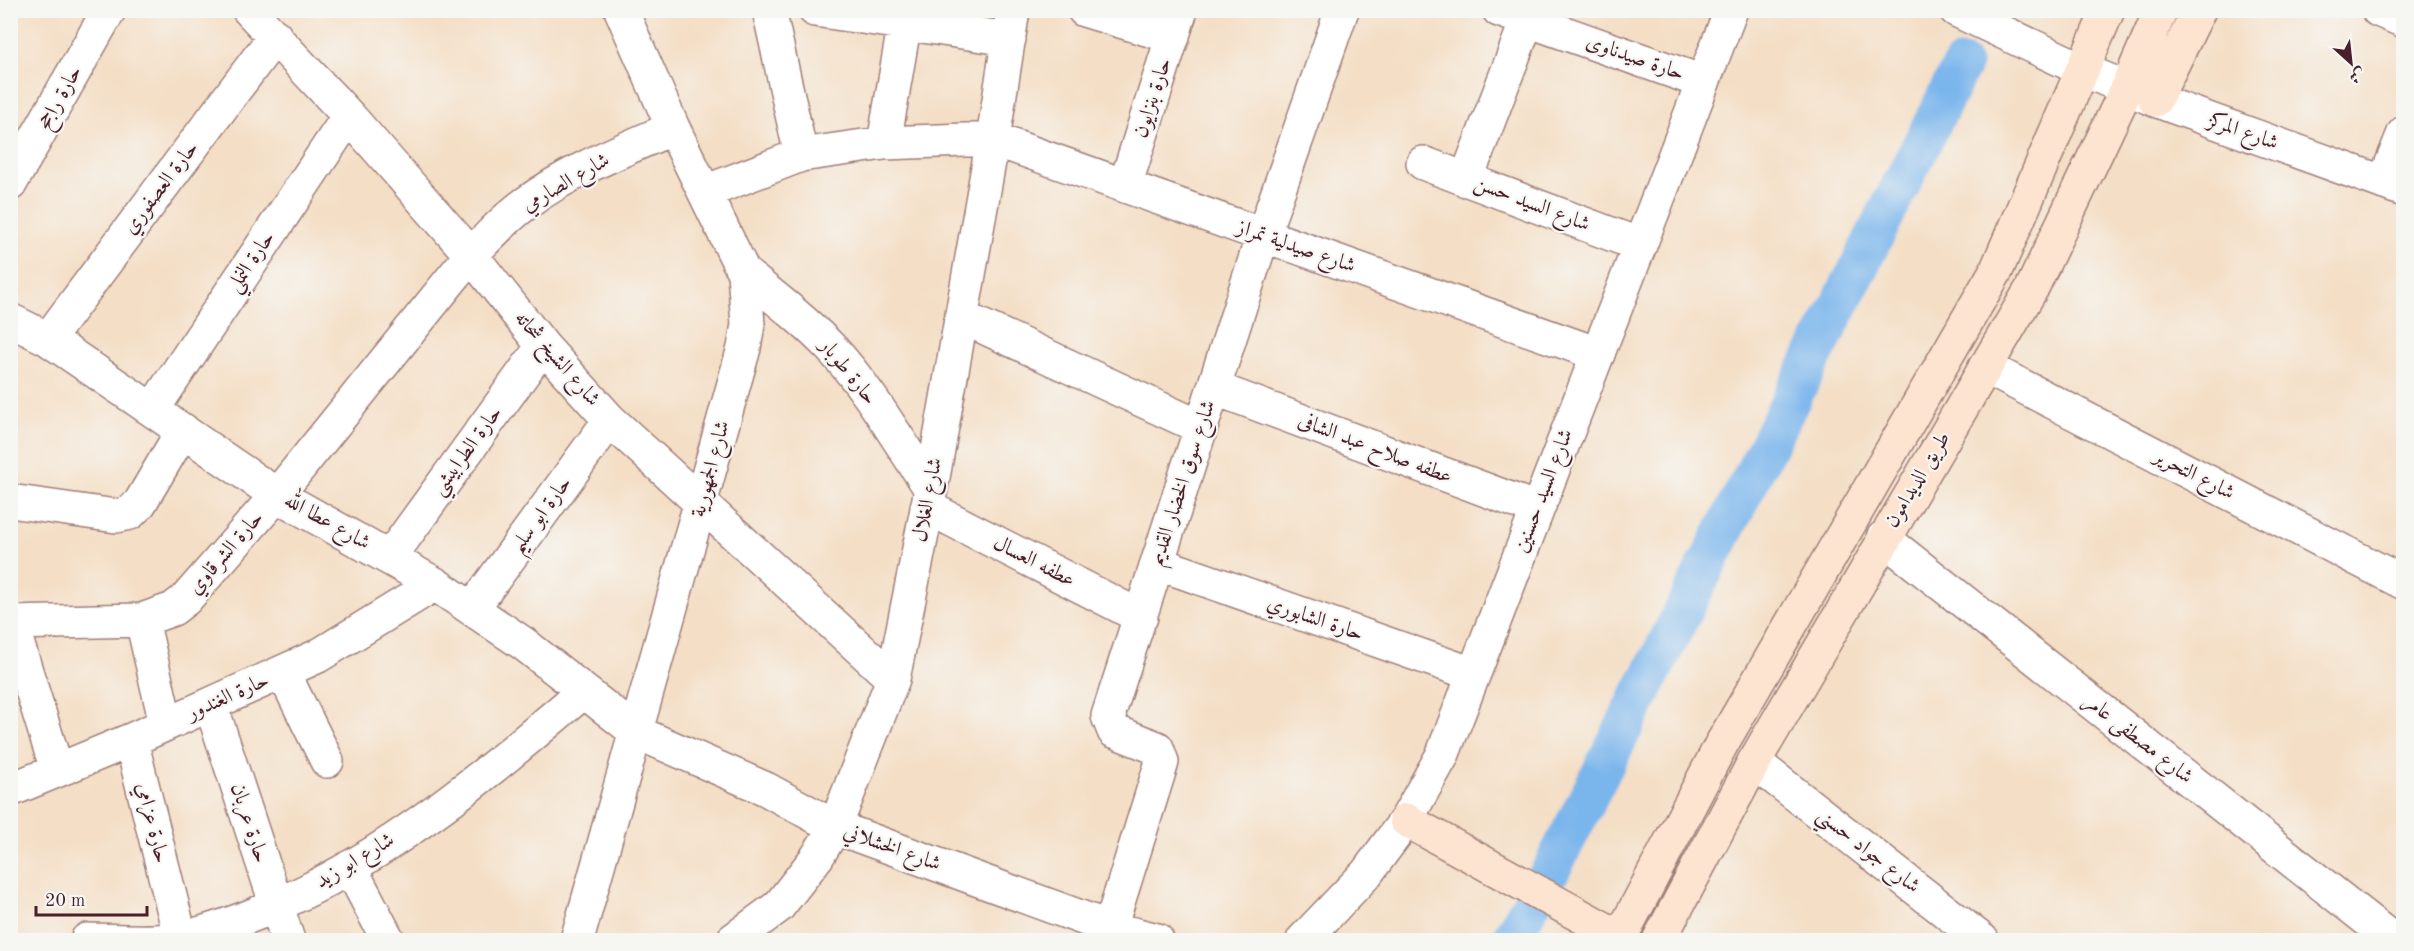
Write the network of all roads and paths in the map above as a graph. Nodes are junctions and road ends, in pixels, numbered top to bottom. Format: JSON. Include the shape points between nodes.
{"nodes":[{"id":1,"x":109,"y":10,"type":"edge"},
{"id":2,"x":249,"y":10,"type":"edge"},
{"id":3,"x":621,"y":10,"type":"edge"},
{"id":4,"x":769,"y":10,"type":"edge"},
{"id":5,"x":815,"y":10,"type":"edge"},
{"id":6,"x":1084,"y":10,"type":"edge"},
{"id":7,"x":1342,"y":10,"type":"edge"},
{"id":8,"x":1731,"y":10,"type":"edge"},
{"id":9,"x":1956,"y":10,"type":"edge"},
{"id":10,"x":2108,"y":10,"type":"edge"},
{"id":11,"x":2161,"y":10,"type":"edge"},
{"id":12,"x":2199,"y":10,"type":"edge"},
{"id":13,"x":2378,"y":10,"type":"edge"},
{"id":14,"x":1519,"y":14,"type":"edge"},
{"id":15,"x":906,"y":17,"type":"edge"},
{"id":16,"x":2403,"y":21,"type":"edge"},
{"id":17,"x":1177,"y":24,"type":"edge"},
{"id":18,"x":1011,"y":25,"type":"edge"},
{"id":19,"x":275,"y":36,"type":"junction"},
{"id":20,"x":2083,"y":70,"type":"junction"},
{"id":21,"x":1703,"y":81,"type":"junction"},
{"id":22,"x":2141,"y":94,"type":"junction"},
{"id":23,"x":350,"y":116,"type":"junction"},
{"id":24,"x":673,"y":128,"type":"junction"},
{"id":25,"x":2403,"y":134,"type":"edge"},
{"id":26,"x":993,"y":139,"type":"junction"},
{"id":27,"x":884,"y":143,"type":"junction"},
{"id":28,"x":801,"y":155,"type":"junction"},
{"id":29,"x":1424,"y":163,"type":"dead end"},
{"id":30,"x":1466,"y":180,"type":"junction"},
{"id":31,"x":10,"y":184,"type":"edge"},
{"id":32,"x":1125,"y":186,"type":"junction"},
{"id":33,"x":2394,"y":187,"type":"edge"},
{"id":34,"x":705,"y":192,"type":"junction"},
{"id":35,"x":1263,"y":235,"type":"junction"},
{"id":36,"x":1640,"y":245,"type":"junction"},
{"id":37,"x":471,"y":255,"type":"junction"},
{"id":38,"x":1997,"y":269,"type":"junction"},
{"id":39,"x":744,"y":273,"type":"junction"},
{"id":40,"x":2032,"y":288,"type":"junction"},
{"id":41,"x":962,"y":317,"type":"junction"},
{"id":42,"x":10,"y":320,"type":"edge"},
{"id":43,"x":48,"y":339,"type":"junction"},
{"id":44,"x":543,"y":346,"type":"junction"},
{"id":45,"x":1598,"y":354,"type":"junction"},
{"id":46,"x":1985,"y":367,"type":"junction"},
{"id":47,"x":1214,"y":388,"type":"junction"},
{"id":48,"x":153,"y":409,"type":"junction"},
{"id":49,"x":610,"y":420,"type":"junction"},
{"id":50,"x":1200,"y":427,"type":"junction"},
{"id":51,"x":183,"y":430,"type":"junction"},
{"id":52,"x":277,"y":495,"type":"junction"},
{"id":53,"x":929,"y":498,"type":"junction"},
{"id":54,"x":10,"y":501,"type":"edge"},
{"id":55,"x":700,"y":506,"type":"junction"},
{"id":56,"x":1537,"y":509,"type":"junction"},
{"id":57,"x":1883,"y":538,"type":"junction"},
{"id":58,"x":390,"y":557,"type":"junction"},
{"id":59,"x":1157,"y":563,"type":"junction"},
{"id":60,"x":2403,"y":583,"type":"edge"},
{"id":61,"x":435,"y":584,"type":"junction"},
{"id":62,"x":472,"y":609,"type":"junction"},
{"id":63,"x":1141,"y":617,"type":"junction"},
{"id":64,"x":142,"y":620,"type":"junction"},
{"id":65,"x":11,"y":623,"type":"edge"},
{"id":66,"x":283,"y":672,"type":"junction"},
{"id":67,"x":1473,"y":674,"type":"junction"},
{"id":68,"x":893,"y":679,"type":"junction"},
{"id":69,"x":583,"y":692,"type":"junction"},
{"id":70,"x":211,"y":705,"type":"junction"},
{"id":71,"x":166,"y":724,"type":"junction"},
{"id":72,"x":636,"y":732,"type":"junction"},
{"id":73,"x":131,"y":740,"type":"junction"},
{"id":74,"x":327,"y":761,"type":"dead end"},
{"id":75,"x":1754,"y":762,"type":"junction"},
{"id":76,"x":57,"y":770,"type":"junction"},
{"id":77,"x":10,"y":790,"type":"edge"},
{"id":78,"x":1406,"y":820,"type":"junction"},
{"id":79,"x":835,"y":826,"type":"junction"},
{"id":80,"x":350,"y":867,"type":"junction"},
{"id":81,"x":275,"y":906,"type":"junction"},
{"id":82,"x":1110,"y":928,"type":"junction"},
{"id":83,"x":1620,"y":939,"type":"edge"},
{"id":84,"x":87,"y":940,"type":"edge"},
{"id":85,"x":181,"y":940,"type":"edge"},
{"id":86,"x":288,"y":940,"type":"edge"},
{"id":87,"x":388,"y":940,"type":"edge"},
{"id":88,"x":577,"y":940,"type":"edge"},
{"id":89,"x":733,"y":940,"type":"edge"},
{"id":90,"x":1157,"y":940,"type":"edge"},
{"id":91,"x":1303,"y":940,"type":"edge"},
{"id":92,"x":1659,"y":940,"type":"edge"},
{"id":93,"x":1982,"y":940,"type":"edge"},
{"id":94,"x":2393,"y":940,"type":"edge"}],
"edges":[{"from":1,"to":31,"type":"street","name":"حارة راجح"},
{"from":2,"to":19,"type":"street","name":"شارع الشيخ شحاته"},
{"from":3,"to":24,"type":"street","name":"شارع الجمهورية"},
{"from":4,"to":28,"type":"street"},
{"from":5,"to":15,"type":"street"},
{"from":6,"to":17,"type":"street"},
{"from":7,"to":35,"type":"street","name":"شارع سوق الخضار القديم"},
{"from":8,"to":21,"type":"street","name":"شارع السيد حسنين"},
{"from":9,"to":20,"type":"street","name":"شارع المركز"},
{"from":10,"to":20,"type":"main road","name":"طريق الديدامون"},
{"from":11,"to":22,"type":"main road","name":"طريق الديدامون"},
{"from":12,"to":22,"type":"main road"},
{"from":13,"to":16,"type":"street"},
{"from":14,"to":21,"type":"street","name":"حارة صيدناوى"},
{"from":14,"to":30,"type":"street"},
{"from":15,"to":18,"type":"street"},
{"from":15,"to":27,"type":"street"},
{"from":17,"to":32,"type":"street","name":"حارة بنزايون"},
{"from":18,"to":26,"type":"street","name":"شارع الغلال"},
{"from":19,"to":23,"type":"street","name":"شارع الشيخ شحاته"},
{"from":19,"to":43,"type":"street","name":"حارة العصفوري"},
{"from":20,"to":22,"type":"street","name":"شارع المركز"},
{"from":20,"to":38,"type":"main road","name":"طريق الديدامون"},
{"from":21,"to":36,"type":"street","name":"شارع السيد حسنين"},
{"from":22,"to":33,"type":"street","name":"شارع المركز"},
{"from":22,"to":40,"type":"main road","name":"طريق الديدامون"},
{"from":23,"to":37,"type":"street","name":"شارع الشيخ شحاته"},
{"from":23,"to":48,"type":"street","name":"حارة النملي"},
{"from":24,"to":34,"type":"street","name":"شارع الجمهورية"},
{"from":24,"to":37,"type":"street","name":"شارع الصارمي","via":[[556,183],[525,204]]},
{"from":25,"to":33,"type":"street"},
{"from":26,"to":27,"type":"street"},
{"from":26,"to":32,"type":"street","name":"شارع صيدلية تمراز"},
{"from":26,"to":41,"type":"street","name":"شارع الغلال"},
{"from":27,"to":28,"type":"street"},
{"from":28,"to":34,"type":"street"},
{"from":29,"to":30,"type":"street","name":"شارع السيد حسن"},
{"from":30,"to":36,"type":"street","name":"شارع السيد حسن"},
{"from":32,"to":35,"type":"street","name":"شارع صيدلية تمراز"},
{"from":34,"to":39,"type":"street","name":"شارع الجمهورية"},
{"from":35,"to":45,"type":"street","name":"شارع صيدلية تمراز"},
{"from":35,"to":47,"type":"street","name":"شارع سوق الخضار القديم"},
{"from":36,"to":45,"type":"street","name":"شارع السيد حسنين"},
{"from":37,"to":44,"type":"street","name":"شارع الشيخ شحاته"},
{"from":37,"to":52,"type":"street","name":"حارة الشرقاوي"},
{"from":38,"to":40,"type":"main road"},
{"from":38,"to":83,"type":"main road","name":"طريق الديدامون","via":[[1721,745]]},
{"from":39,"to":53,"type":"street","name":"حارة طوبار","via":[[792,311],[833,351],[869,396]]},
{"from":39,"to":55,"type":"street","name":"شارع الجمهورية","via":[[748,324],[744,348]]},
{"from":40,"to":46,"type":"main road","name":"طريق الديدامون"},
{"from":41,"to":50,"type":"street"},
{"from":41,"to":53,"type":"street","name":"شارع الغلال"},
{"from":42,"to":43,"type":"street","name":"شارع عطا الله"},
{"from":43,"to":48,"type":"street","name":"شارع عطا الله"},
{"from":44,"to":49,"type":"street","name":"شارع الشيخ شحاته"},
{"from":44,"to":58,"type":"street","name":"حارة الطرابيشي"},
{"from":45,"to":56,"type":"street","name":"شارع السيد حسنين"},
{"from":46,"to":57,"type":"main road","name":"طريق الديدامون"},
{"from":46,"to":60,"type":"street","name":"شارع التحرير"},
{"from":47,"to":50,"type":"street","name":"شارع سوق الخضار القديم"},
{"from":47,"to":56,"type":"street","name":"عطفه صلاح عبد الشافى"},
{"from":48,"to":51,"type":"street","name":"شارع عطا الله"},
{"from":49,"to":55,"type":"street","name":"شارع الشيخ شحاته"},
{"from":49,"to":62,"type":"street","name":"حارة ابو سليم"},
{"from":50,"to":59,"type":"street","name":"شارع سوق الخضار القديم"},
{"from":51,"to":52,"type":"street","name":"شارع عطا الله"},
{"from":51,"to":54,"type":"street","via":[[140,503],[130,513],[116,516]]},
{"from":52,"to":58,"type":"street","name":"شارع عطا الله"},
{"from":52,"to":64,"type":"street","name":"حارة الشرقاوي","via":[[186,599],[173,609]]},
{"from":53,"to":63,"type":"street","name":"عطفه العسال"},
{"from":53,"to":68,"type":"street","name":"شارع الغلال"},
{"from":55,"to":68,"type":"street","name":"شارع الشيخ شحاته"},
{"from":55,"to":72,"type":"street","name":"شارع الجمهورية"},
{"from":56,"to":67,"type":"street","name":"شارع السيد حسنين"},
{"from":57,"to":75,"type":"main road","name":"طريق الديدامون"},
{"from":57,"to":94,"type":"street","name":"شارع مصطفى عامر"},
{"from":58,"to":61,"type":"street","name":"شارع عطا الله"},
{"from":59,"to":63,"type":"street","name":"شارع سوق الخضار القديم"},
{"from":59,"to":67,"type":"street","name":"حارة الشابوري"},
{"from":61,"to":62,"type":"street","name":"شارع عطا الله"},
{"from":61,"to":66,"type":"street","name":"حارة الغندور","via":[[318,656]]},
{"from":62,"to":69,"type":"street","name":"شارع عطا الله","via":[[524,644]]},
{"from":63,"to":82,"type":"street","name":"شارع سوق الخضار القديم","via":[[1108,722],[1119,734],[1157,748],[1162,762]]},
{"from":64,"to":65,"type":"street","name":"حارة الشرقاوي"},
{"from":64,"to":71,"type":"street"},
{"from":65,"to":76,"type":"street"},
{"from":66,"to":70,"type":"street","name":"حارة الغندور"},
{"from":66,"to":74,"type":"street"},
{"from":67,"to":78,"type":"street","name":"شارع السيد حسنين","via":[[1442,756]]},
{"from":68,"to":79,"type":"street","name":"شارع الغلال"},
{"from":69,"to":72,"type":"street","name":"شارع عطا الله"},
{"from":69,"to":80,"type":"street","name":"شارع ابو زيد","via":[[498,765]]},
{"from":70,"to":71,"type":"street","name":"حارة الغندور"},
{"from":70,"to":81,"type":"street","name":"حارة عربان"},
{"from":71,"to":73,"type":"street","name":"حارة الغندور"},
{"from":72,"to":79,"type":"street","name":"شارع الخشلاني","via":[[766,789]]},
{"from":72,"to":88,"type":"street","name":"شارع الجمهورية"},
{"from":73,"to":76,"type":"street","name":"حارة الغندور"},
{"from":73,"to":85,"type":"street","name":"حارة عزامي"},
{"from":75,"to":92,"type":"main road","name":"طريق الديدامون"},
{"from":75,"to":93,"type":"street","name":"شارع جواد حسني"},
{"from":76,"to":77,"type":"street","name":"حارة الغندور"},
{"from":78,"to":83,"type":"main road"},
{"from":78,"to":91,"type":"street","name":"شارع السيد حسنين","via":[[1365,874]]},
{"from":79,"to":82,"type":"street","name":"شارع الخشلاني"},
{"from":79,"to":89,"type":"street","name":"شارع الغلال","via":[[800,882],[779,906]]},
{"from":80,"to":81,"type":"street","name":"شارع ابو زيد"},
{"from":80,"to":87,"type":"street"},
{"from":81,"to":85,"type":"street","name":"شارع ابو زيد"},
{"from":81,"to":86,"type":"street","name":"حارة عربان"},
{"from":82,"to":90,"type":"street","name":"شارع الخشلاني"},
{"from":84,"to":85,"type":"street","name":"شارع ابو زيد"}]}
